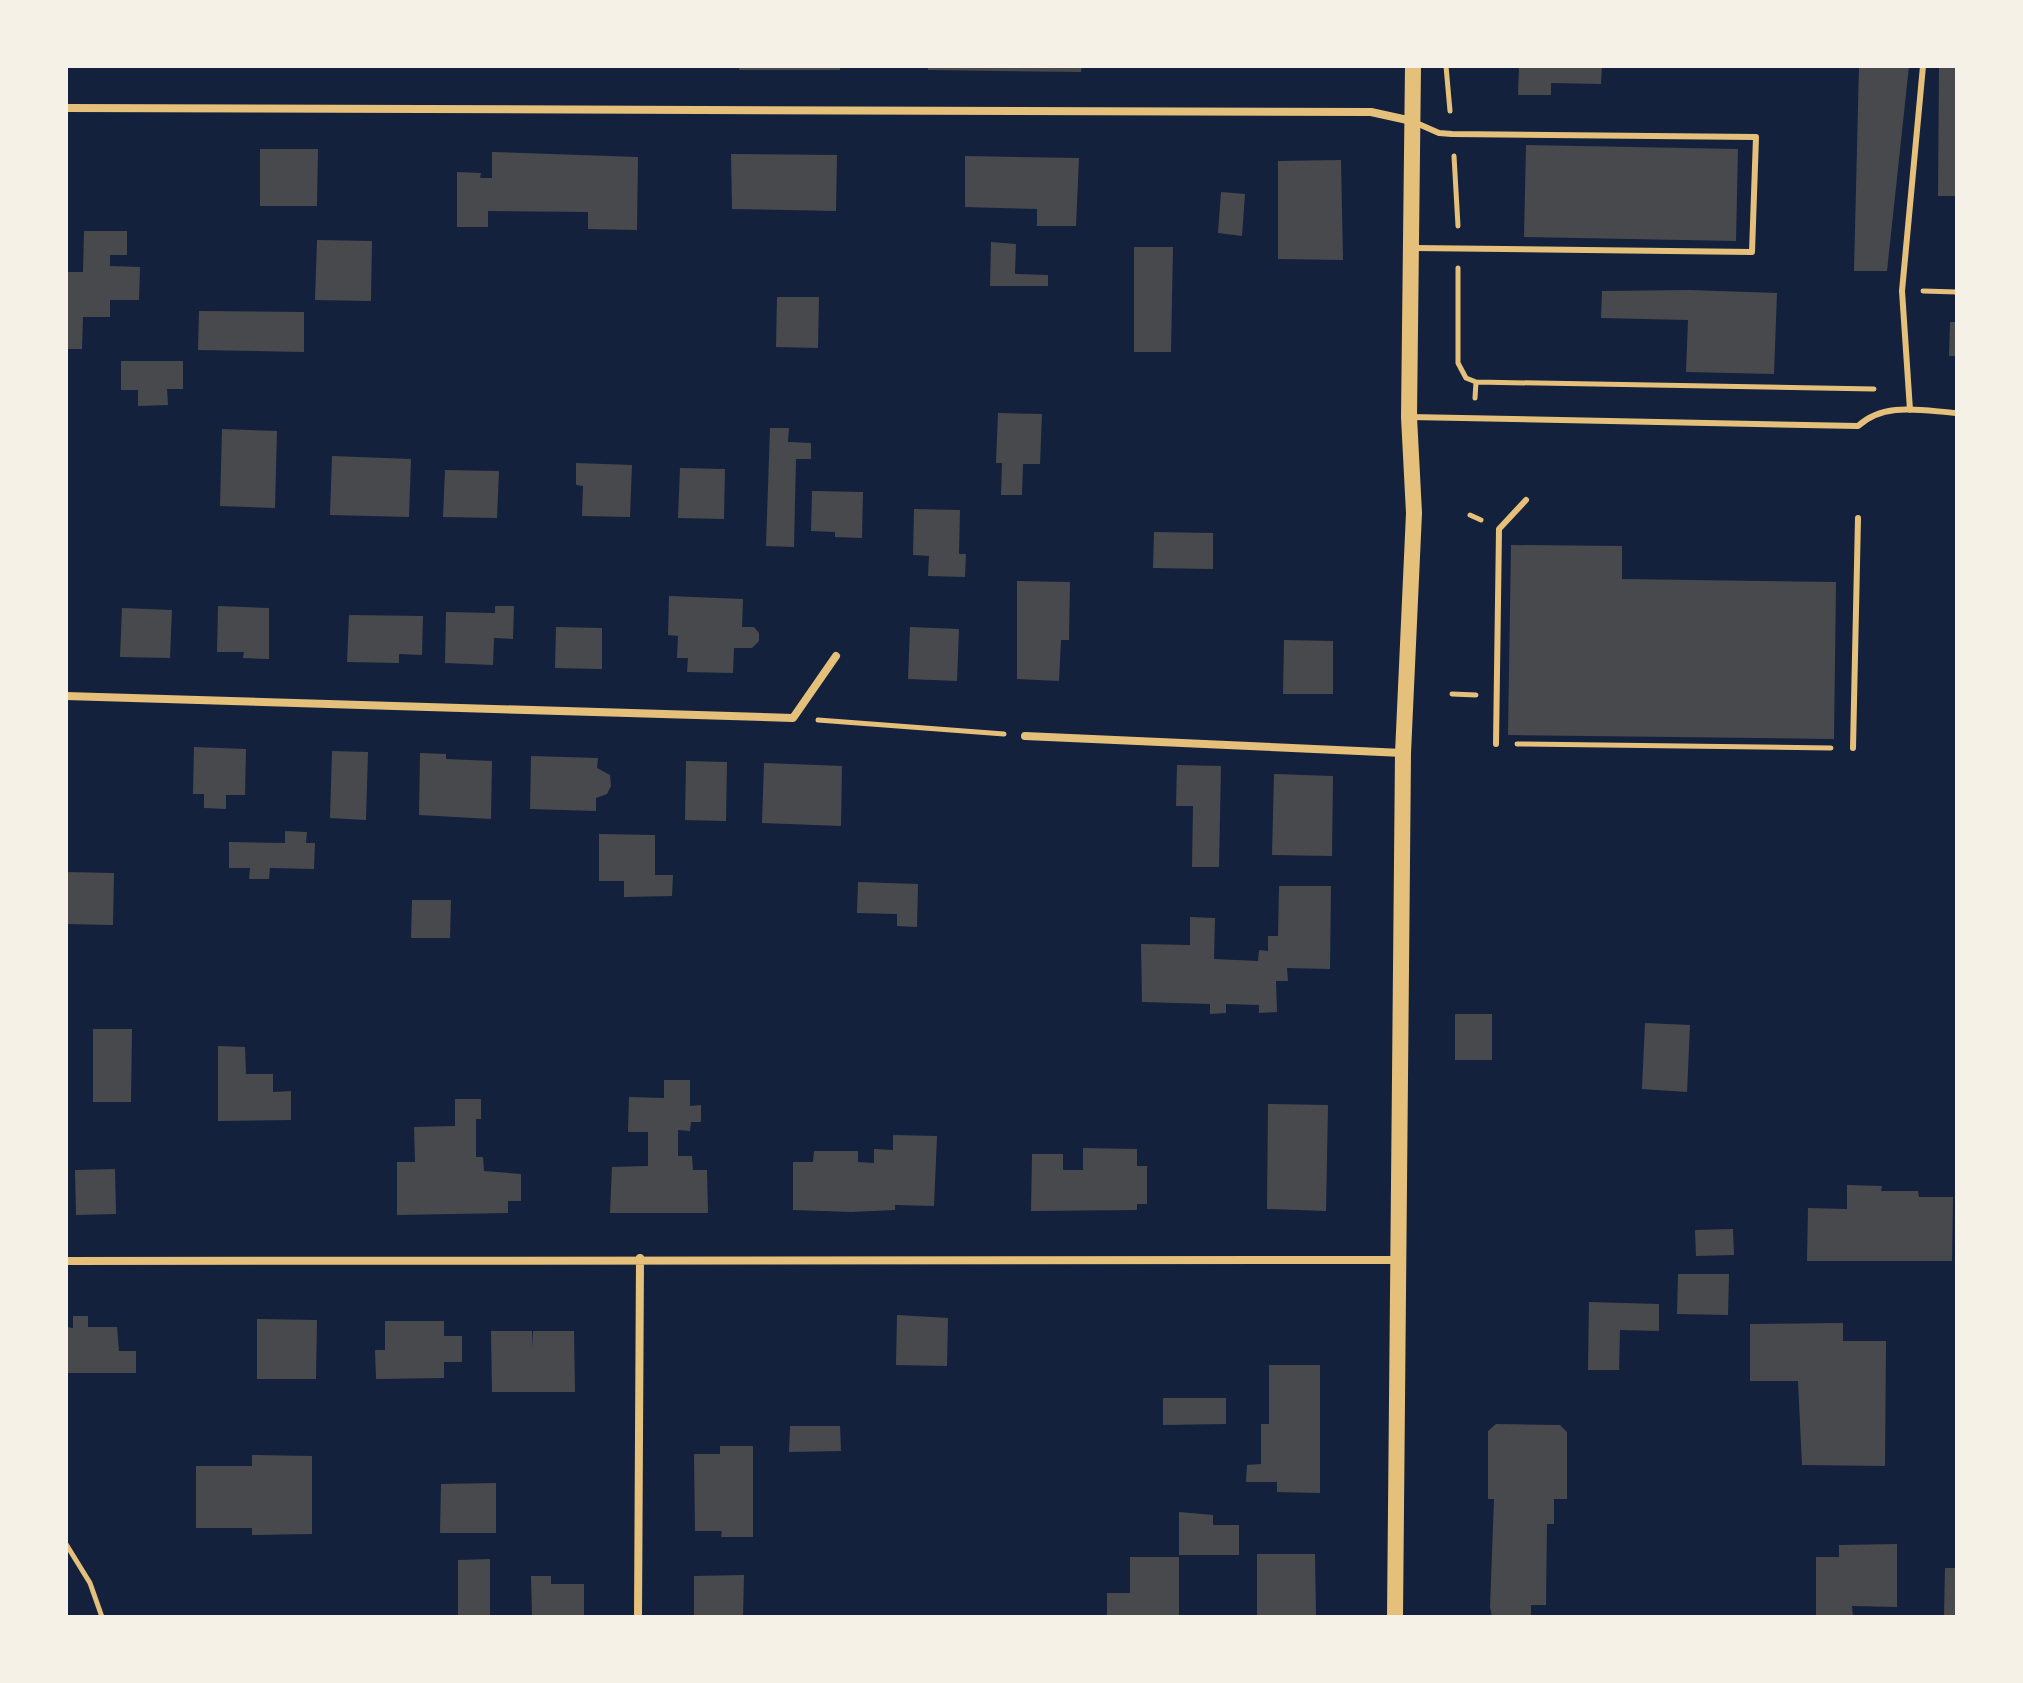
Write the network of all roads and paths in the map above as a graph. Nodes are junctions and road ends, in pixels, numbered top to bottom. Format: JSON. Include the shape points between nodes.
{"nodes":[{"id":1,"x":1413,"y":66,"type":"edge"},
{"id":2,"x":1923,"y":66,"type":"edge"},
{"id":3,"x":66,"y":108,"type":"edge"},
{"id":4,"x":1412,"y":121,"type":"junction"},
{"id":5,"x":1411,"y":248,"type":"junction"},
{"id":6,"x":1902,"y":291,"type":"junction"},
{"id":7,"x":1957,"y":292,"type":"edge"},
{"id":8,"x":1908,"y":389,"type":"junction"},
{"id":9,"x":1910,"y":410,"type":"junction"},
{"id":10,"x":1957,"y":413,"type":"edge"},
{"id":11,"x":1409,"y":417,"type":"junction"},
{"id":12,"x":1474,"y":419,"type":"junction"},
{"id":13,"x":1526,"y":500,"type":"dead end"},
{"id":14,"x":1858,"y":518,"type":"dead end"},
{"id":15,"x":836,"y":656,"type":"dead end"},
{"id":16,"x":66,"y":696,"type":"edge"},
{"id":17,"x":793,"y":718,"type":"junction"},
{"id":18,"x":1025,"y":736,"type":"joint"},
{"id":19,"x":1496,"y":744,"type":"joint"},
{"id":20,"x":1853,"y":748,"type":"joint"},
{"id":21,"x":1403,"y":753,"type":"junction"},
{"id":22,"x":640,"y":1258,"type":"junction"},
{"id":23,"x":1397,"y":1260,"type":"junction"},
{"id":24,"x":66,"y":1261,"type":"edge"},
{"id":25,"x":66,"y":1544,"type":"edge"},
{"id":26,"x":102,"y":1617,"type":"edge"},
{"id":27,"x":638,"y":1617,"type":"edge"},
{"id":28,"x":1395,"y":1617,"type":"edge"}],
"edges":[{"from":1,"to":4,"type":"main road"},
{"from":2,"to":6,"type":"lane"},
{"from":3,"to":4,"type":"street","via":[[1371,112]]},
{"from":4,"to":5,"type":"main road"},
{"from":4,"to":5,"type":"lane","via":[[1452,134],[1756,137],[1752,252]]},
{"from":5,"to":11,"type":"main road"},
{"from":6,"to":7,"type":"path"},
{"from":6,"to":8,"type":"lane"},
{"from":8,"to":9,"type":"lane"},
{"from":8,"to":12,"type":"path","via":[[1476,382]]},
{"from":9,"to":10,"type":"lane"},
{"from":9,"to":12,"type":"lane","via":[[1874,414],[1858,426]]},
{"from":11,"to":12,"type":"lane"},
{"from":11,"to":21,"type":"main road","via":[[1414,513]]},
{"from":13,"to":19,"type":"lane","via":[[1499,529]]},
{"from":14,"to":20,"type":"lane"},
{"from":15,"to":17,"type":"street"},
{"from":16,"to":17,"type":"street"},
{"from":17,"to":18,"type":"path"},
{"from":18,"to":21,"type":"street"},
{"from":19,"to":20,"type":"path"},
{"from":21,"to":23,"type":"main road"},
{"from":22,"to":23,"type":"street"},
{"from":22,"to":24,"type":"street"},
{"from":22,"to":27,"type":"street"},
{"from":23,"to":28,"type":"main road"},
{"from":25,"to":26,"type":"path","via":[[90,1583]]}]}
